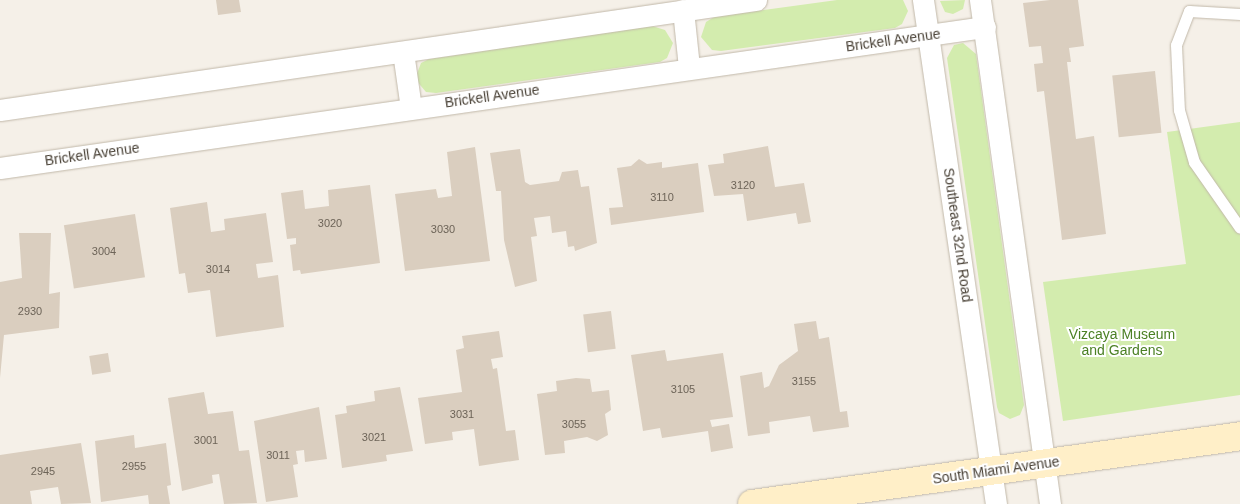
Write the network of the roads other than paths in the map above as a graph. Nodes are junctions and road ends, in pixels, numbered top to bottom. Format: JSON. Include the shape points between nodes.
{"nodes":[{"id":1,"x":756,"y":0,"type":"edge"},
{"id":2,"x":923,"y":0,"type":"edge"},
{"id":3,"x":980,"y":0,"type":"edge"},
{"id":4,"x":683,"y":10,"type":"junction"},
{"id":5,"x":1240,"y":14,"type":"edge"},
{"id":6,"x":985,"y":27,"type":"junction"},
{"id":7,"x":930,"y":36,"type":"junction"},
{"id":8,"x":403,"y":52,"type":"junction"},
{"id":9,"x":689,"y":67,"type":"junction"},
{"id":10,"x":411,"y":108,"type":"junction"},
{"id":11,"x":0,"y":110,"type":"edge"},
{"id":12,"x":0,"y":168,"type":"edge"},
{"id":13,"x":1240,"y":228,"type":"edge"},
{"id":14,"x":1240,"y":436,"type":"edge"},
{"id":15,"x":1044,"y":463,"type":"junction"},
{"id":16,"x":992,"y":471,"type":"junction"},
{"id":17,"x":752,"y":504,"type":"edge"},
{"id":18,"x":996,"y":504,"type":"edge"},
{"id":19,"x":1050,"y":504,"type":"edge"}],
"edges":[{"from":1,"to":4,"type":"street"},
{"from":2,"to":7,"type":"street","name":"Southeast 32nd Road"},
{"from":3,"to":6,"type":"street"},
{"from":4,"to":8,"type":"street"},
{"from":4,"to":9,"type":"street"},
{"from":5,"to":13,"type":"lane","via":[[1189,11],[1176,45],[1179,110],[1194,162]]},
{"from":6,"to":7,"type":"street","name":"Brickell Avenue"},
{"from":6,"to":15,"type":"street"},
{"from":7,"to":9,"type":"street","name":"Brickell Avenue"},
{"from":7,"to":16,"type":"street","name":"Southeast 32nd Road"},
{"from":8,"to":10,"type":"street"},
{"from":8,"to":11,"type":"street"},
{"from":9,"to":10,"type":"street","name":"Brickell Avenue"},
{"from":10,"to":12,"type":"street","name":"Brickell Avenue"},
{"from":14,"to":15,"type":"main road","name":"South Miami Avenue"},
{"from":15,"to":16,"type":"main road","name":"South Miami Avenue"},
{"from":15,"to":19,"type":"street"},
{"from":16,"to":17,"type":"main road","name":"South Miami Avenue"},
{"from":16,"to":18,"type":"street","name":"Southeast 32nd Road"}]}
